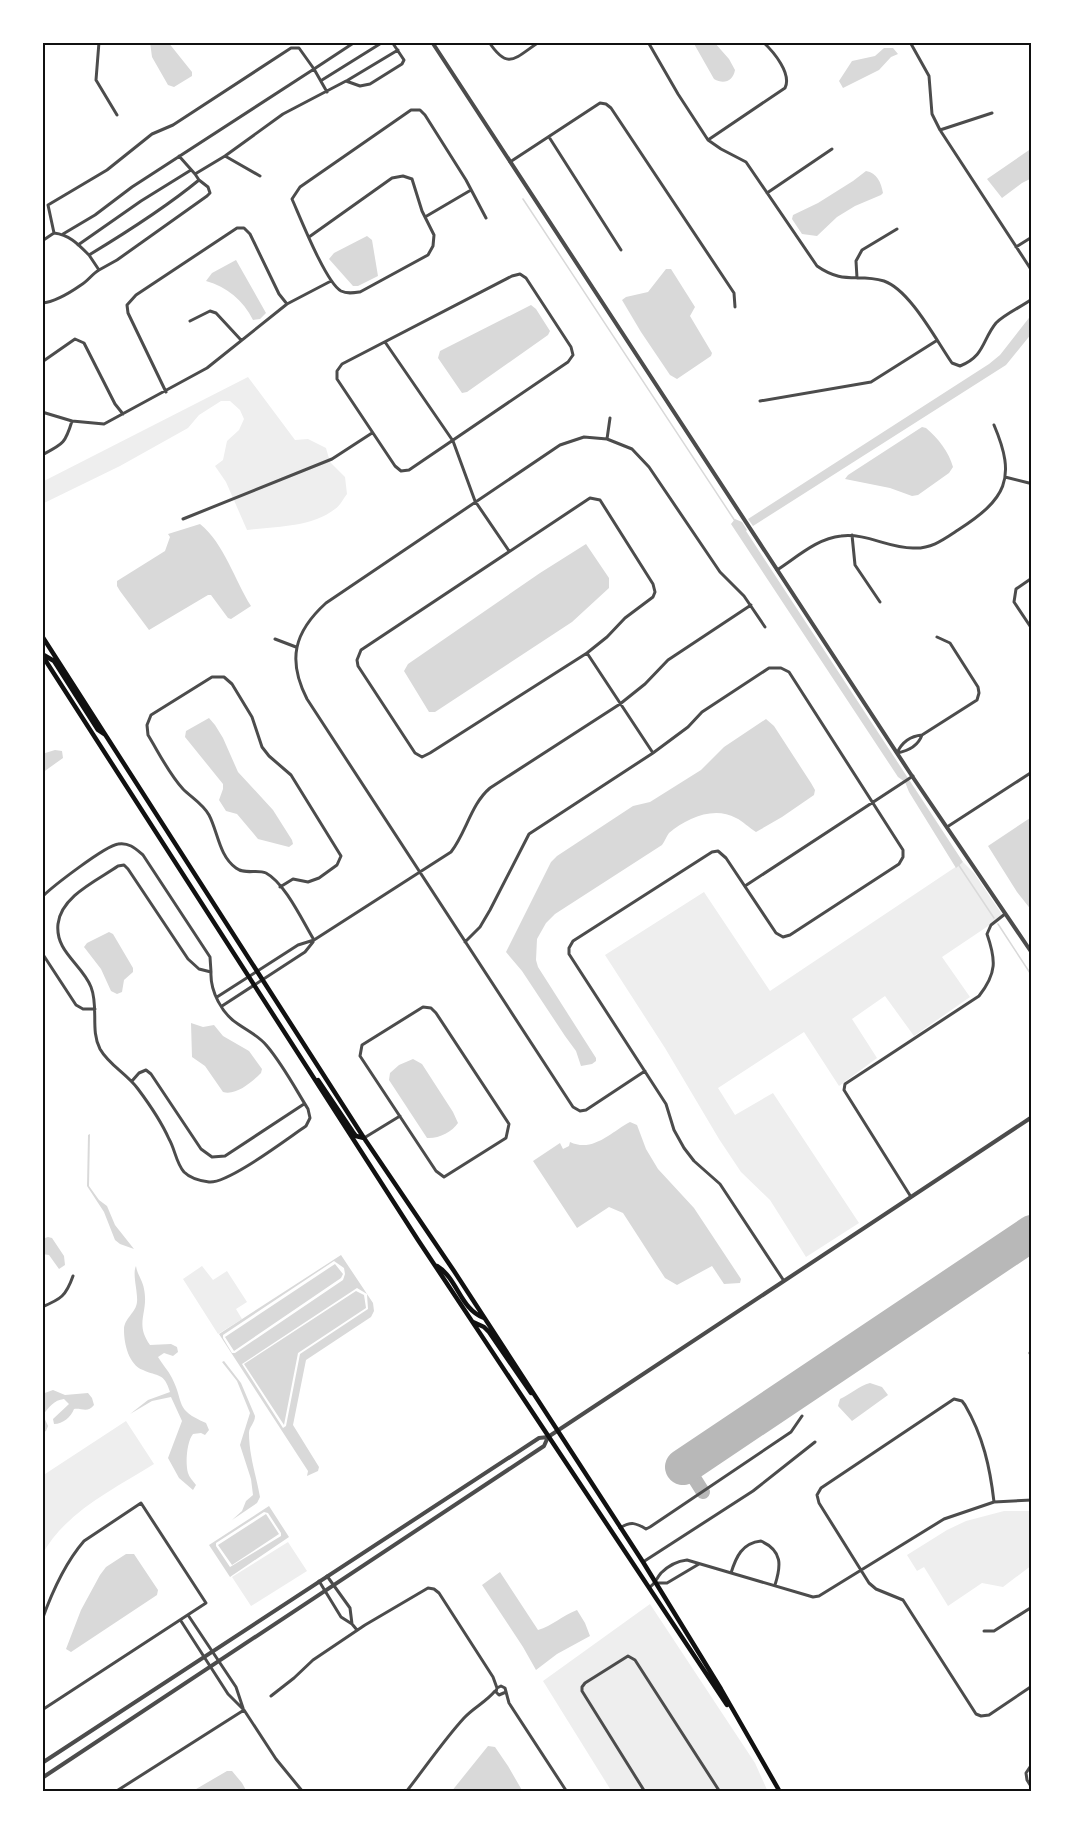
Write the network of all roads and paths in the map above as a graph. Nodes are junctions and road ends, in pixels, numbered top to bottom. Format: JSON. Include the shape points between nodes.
{"nodes":[{"id":1,"x":99,"y":42,"type":"edge"},
{"id":2,"x":355,"y":42,"type":"edge"},
{"id":3,"x":383,"y":42,"type":"edge"},
{"id":4,"x":392,"y":42,"type":"edge"},
{"id":5,"x":432,"y":42,"type":"edge"},
{"id":6,"x":489,"y":42,"type":"edge"},
{"id":7,"x":539,"y":42,"type":"edge"},
{"id":8,"x":648,"y":42,"type":"edge"},
{"id":9,"x":763,"y":42,"type":"edge"},
{"id":10,"x":910,"y":42,"type":"edge"},
{"id":11,"x":398,"y":50,"type":"junction"},
{"id":12,"x":314,"y":69,"type":"junction"},
{"id":13,"x":322,"y":80,"type":"junction"},
{"id":14,"x":346,"y":81,"type":"junction"},
{"id":15,"x":327,"y":92,"type":"junction"},
{"id":16,"x":992,"y":113,"type":"dead end"},
{"id":17,"x":117,"y":115,"type":"dead end"},
{"id":18,"x":940,"y":130,"type":"junction"},
{"id":19,"x":549,"y":137,"type":"junction"},
{"id":20,"x":708,"y":140,"type":"junction"},
{"id":21,"x":832,"y":149,"type":"dead end"},
{"id":22,"x":179,"y":156,"type":"junction"},
{"id":23,"x":225,"y":156,"type":"junction"},
{"id":24,"x":510,"y":162,"type":"junction"},
{"id":25,"x":191,"y":170,"type":"junction"},
{"id":26,"x":195,"y":174,"type":"junction"},
{"id":27,"x":260,"y":176,"type":"dead end"},
{"id":28,"x":199,"y":180,"type":"junction"},
{"id":29,"x":471,"y":190,"type":"junction"},
{"id":30,"x":767,"y":193,"type":"junction"},
{"id":31,"x":425,"y":217,"type":"junction"},
{"id":32,"x":486,"y":218,"type":"dead end"},
{"id":33,"x":897,"y":229,"type":"dead end"},
{"id":34,"x":54,"y":233,"type":"junction"},
{"id":35,"x":63,"y":234,"type":"junction"},
{"id":36,"x":309,"y":237,"type":"junction"},
{"id":37,"x":1032,"y":237,"type":"edge"},
{"id":38,"x":42,"y":242,"type":"edge"},
{"id":39,"x":78,"y":245,"type":"junction"},
{"id":40,"x":1016,"y":247,"type":"junction"},
{"id":41,"x":621,"y":250,"type":"dead end"},
{"id":42,"x":89,"y":255,"type":"junction"},
{"id":43,"x":99,"y":270,"type":"junction"},
{"id":44,"x":1032,"y":271,"type":"edge"},
{"id":45,"x":857,"y":278,"type":"junction"},
{"id":46,"x":331,"y":281,"type":"junction"},
{"id":47,"x":1032,"y":299,"type":"edge"},
{"id":48,"x":42,"y":303,"type":"edge"},
{"id":49,"x":287,"y":304,"type":"junction"},
{"id":50,"x":735,"y":307,"type":"dead end"},
{"id":51,"x":190,"y":321,"type":"dead end"},
{"id":52,"x":241,"y":340,"type":"junction"},
{"id":53,"x":936,"y":341,"type":"junction"},
{"id":54,"x":385,"y":342,"type":"junction"},
{"id":55,"x":42,"y":362,"type":"edge"},
{"id":56,"x":166,"y":392,"type":"junction"},
{"id":57,"x":760,"y":401,"type":"dead end"},
{"id":58,"x":42,"y":412,"type":"edge"},
{"id":59,"x":123,"y":414,"type":"junction"},
{"id":60,"x":610,"y":418,"type":"dead end"},
{"id":61,"x":72,"y":421,"type":"junction"},
{"id":62,"x":994,"y":425,"type":"dead end"},
{"id":63,"x":372,"y":433,"type":"junction"},
{"id":64,"x":607,"y":439,"type":"junction"},
{"id":65,"x":453,"y":441,"type":"junction"},
{"id":66,"x":42,"y":456,"type":"edge"},
{"id":67,"x":1005,"y":477,"type":"junction"},
{"id":68,"x":1029,"y":483,"type":"dead end"},
{"id":69,"x":475,"y":501,"type":"junction"},
{"id":70,"x":183,"y":519,"type":"dead end"},
{"id":71,"x":852,"y":535,"type":"junction"},
{"id":72,"x":509,"y":551,"type":"junction"},
{"id":73,"x":777,"y":570,"type":"junction"},
{"id":74,"x":1032,"y":578,"type":"edge"},
{"id":75,"x":880,"y":602,"type":"dead end"},
{"id":76,"x":751,"y":605,"type":"junction"},
{"id":77,"x":765,"y":627,"type":"dead end"},
{"id":78,"x":1032,"y":629,"type":"edge"},
{"id":79,"x":937,"y":637,"type":"dead end"},
{"id":80,"x":43,"y":639,"type":"edge"},
{"id":81,"x":275,"y":639,"type":"dead end"},
{"id":82,"x":296,"y":647,"type":"junction"},
{"id":83,"x":587,"y":653,"type":"junction"},
{"id":84,"x":42,"y":654,"type":"edge"},
{"id":85,"x":620,"y":704,"type":"junction"},
{"id":86,"x":106,"y":735,"type":"junction"},
{"id":87,"x":922,"y":735,"type":"junction"},
{"id":88,"x":653,"y":753,"type":"junction"},
{"id":89,"x":897,"y":753,"type":"junction"},
{"id":90,"x":1032,"y":772,"type":"edge"},
{"id":91,"x":913,"y":776,"type":"junction"},
{"id":92,"x":872,"y":803,"type":"junction"},
{"id":93,"x":947,"y":827,"type":"junction"},
{"id":94,"x":420,"y":872,"type":"junction"},
{"id":95,"x":745,"y":886,"type":"junction"},
{"id":96,"x":280,"y":887,"type":"junction"},
{"id":97,"x":42,"y":897,"type":"edge"},
{"id":98,"x":1005,"y":913,"type":"junction"},
{"id":99,"x":314,"y":940,"type":"junction"},
{"id":100,"x":465,"y":942,"type":"junction"},
{"id":101,"x":42,"y":953,"type":"edge"},
{"id":102,"x":1032,"y":953,"type":"edge"},
{"id":103,"x":259,"y":971,"type":"junction"},
{"id":104,"x":211,"y":972,"type":"junction"},
{"id":105,"x":249,"y":977,"type":"junction"},
{"id":106,"x":263,"y":978,"type":"junction"},
{"id":107,"x":254,"y":984,"type":"junction"},
{"id":108,"x":217,"y":997,"type":"junction"},
{"id":109,"x":222,"y":1006,"type":"junction"},
{"id":110,"x":96,"y":1009,"type":"junction"},
{"id":111,"x":645,"y":1071,"type":"junction"},
{"id":112,"x":312,"y":1074,"type":"junction"},
{"id":113,"x":132,"y":1081,"type":"junction"},
{"id":114,"x":304,"y":1104,"type":"junction"},
{"id":115,"x":400,"y":1116,"type":"junction"},
{"id":116,"x":1032,"y":1117,"type":"edge"},
{"id":117,"x":346,"y":1129,"type":"junction"},
{"id":118,"x":356,"y":1136,"type":"junction"},
{"id":119,"x":364,"y":1138,"type":"junction"},
{"id":120,"x":911,"y":1197,"type":"junction"},
{"id":121,"x":434,"y":1265,"type":"junction"},
{"id":122,"x":73,"y":1276,"type":"dead end"},
{"id":123,"x":784,"y":1281,"type":"junction"},
{"id":124,"x":42,"y":1307,"type":"edge"},
{"id":125,"x":485,"y":1319,"type":"junction"},
{"id":126,"x":472,"y":1322,"type":"junction"},
{"id":127,"x":1032,"y":1348,"type":"edge"},
{"id":128,"x":1032,"y":1357,"type":"edge"},
{"id":129,"x":536,"y":1397,"type":"junction"},
{"id":130,"x":802,"y":1416,"type":"dead end"},
{"id":131,"x":558,"y":1431,"type":"junction"},
{"id":132,"x":549,"y":1437,"type":"junction"},
{"id":133,"x":815,"y":1442,"type":"dead end"},
{"id":134,"x":1032,"y":1500,"type":"edge"},
{"id":135,"x":994,"y":1502,"type":"junction"},
{"id":136,"x":620,"y":1528,"type":"junction"},
{"id":137,"x":643,"y":1562,"type":"junction"},
{"id":138,"x":702,"y":1563,"type":"junction"},
{"id":139,"x":861,"y":1570,"type":"junction"},
{"id":140,"x":732,"y":1573,"type":"junction"},
{"id":141,"x":327,"y":1576,"type":"junction"},
{"id":142,"x":319,"y":1581,"type":"junction"},
{"id":143,"x":656,"y":1583,"type":"junction"},
{"id":144,"x":775,"y":1585,"type":"junction"},
{"id":145,"x":334,"y":1586,"type":"junction"},
{"id":146,"x":649,"y":1588,"type":"junction"},
{"id":147,"x":325,"y":1592,"type":"junction"},
{"id":148,"x":1032,"y":1607,"type":"edge"},
{"id":149,"x":188,"y":1615,"type":"junction"},
{"id":150,"x":42,"y":1620,"type":"edge"},
{"id":151,"x":180,"y":1620,"type":"junction"},
{"id":152,"x":352,"y":1624,"type":"junction"},
{"id":153,"x":357,"y":1630,"type":"junction"},
{"id":154,"x":984,"y":1631,"type":"dead end"},
{"id":155,"x":211,"y":1651,"type":"junction"},
{"id":156,"x":203,"y":1656,"type":"junction"},
{"id":157,"x":219,"y":1660,"type":"junction"},
{"id":158,"x":210,"y":1666,"type":"junction"},
{"id":159,"x":493,"y":1677,"type":"junction"},
{"id":160,"x":502,"y":1686,"type":"junction"},
{"id":161,"x":1032,"y":1686,"type":"edge"},
{"id":162,"x":496,"y":1689,"type":"junction"},
{"id":163,"x":506,"y":1692,"type":"junction"},
{"id":164,"x":500,"y":1695,"type":"junction"},
{"id":165,"x":270,"y":1696,"type":"dead end"},
{"id":166,"x":490,"y":1698,"type":"junction"},
{"id":167,"x":509,"y":1703,"type":"junction"},
{"id":168,"x":42,"y":1710,"type":"edge"},
{"id":169,"x":244,"y":1710,"type":"junction"},
{"id":170,"x":734,"y":1714,"type":"junction"},
{"id":171,"x":42,"y":1763,"type":"edge"},
{"id":172,"x":1032,"y":1764,"type":"edge"},
{"id":173,"x":42,"y":1778,"type":"edge"},
{"id":174,"x":1032,"y":1788,"type":"edge"},
{"id":175,"x":115,"y":1792,"type":"edge"},
{"id":176,"x":303,"y":1792,"type":"edge"},
{"id":177,"x":406,"y":1792,"type":"edge"},
{"id":178,"x":567,"y":1792,"type":"edge"},
{"id":179,"x":645,"y":1792,"type":"edge"},
{"id":180,"x":720,"y":1792,"type":"edge"},
{"id":181,"x":780,"y":1792,"type":"edge"}],
"edges":[{"from":1,"to":17,"type":"street","via":[[96,80]]},
{"from":2,"to":12,"type":"street"},
{"from":3,"to":13,"type":"street"},
{"from":4,"to":11,"type":"street"},
{"from":5,"to":24,"type":"street"},
{"from":6,"to":7,"type":"street","via":[[505,60]]},
{"from":8,"to":20,"type":"street"},
{"from":9,"to":20,"type":"street","via":[[788,82]]},
{"from":10,"to":18,"type":"street","via":[[929,76],[932,114]]},
{"from":11,"to":14,"type":"street"},
{"from":11,"to":14,"type":"street","via":[[404,60],[402,64],[370,84],[360,86]]},
{"from":12,"to":13,"type":"street"},
{"from":12,"to":22,"type":"street"},
{"from":12,"to":34,"type":"street","via":[[299,48],[291,48],[173,125],[152,134],[107,170],[48,205]]},
{"from":13,"to":15,"type":"street"},
{"from":14,"to":15,"type":"street"},
{"from":15,"to":23,"type":"street","via":[[283,114]]},
{"from":16,"to":18,"type":"street"},
{"from":18,"to":40,"type":"street"},
{"from":19,"to":24,"type":"street"},
{"from":19,"to":41,"type":"street"},
{"from":19,"to":50,"type":"street","via":[[600,104],[611,108],[734,293]]},
{"from":20,"to":30,"type":"street","via":[[746,162]]},
{"from":21,"to":30,"type":"street"},
{"from":22,"to":25,"type":"street"},
{"from":22,"to":35,"type":"street"},
{"from":23,"to":26,"type":"street"},
{"from":23,"to":27,"type":"street"},
{"from":24,"to":73,"type":"street"},
{"from":25,"to":26,"type":"street"},
{"from":25,"to":39,"type":"street"},
{"from":26,"to":28,"type":"street"},
{"from":28,"to":42,"type":"street"},
{"from":28,"to":43,"type":"street","via":[[208,187],[207,196]]},
{"from":29,"to":31,"type":"street"},
{"from":29,"to":32,"type":"street"},
{"from":29,"to":36,"type":"street","via":[[425,115],[420,110],[411,110],[294,193],[292,199]]},
{"from":30,"to":45,"type":"street","via":[[817,266],[840,278]]},
{"from":31,"to":36,"type":"street","via":[[412,179],[403,176],[393,178]]},
{"from":31,"to":46,"type":"street","via":[[434,235],[434,246],[428,255],[360,292],[339,290]]},
{"from":33,"to":45,"type":"street","via":[[862,250],[856,261]]},
{"from":34,"to":35,"type":"street"},
{"from":34,"to":38,"type":"street"},
{"from":35,"to":39,"type":"street"},
{"from":36,"to":46,"type":"street"},
{"from":37,"to":40,"type":"street"},
{"from":39,"to":42,"type":"street"},
{"from":40,"to":44,"type":"street"},
{"from":42,"to":43,"type":"street"},
{"from":43,"to":48,"type":"street","via":[[83,284]]},
{"from":45,"to":53,"type":"street","via":[[896,287],[909,299]]},
{"from":46,"to":49,"type":"street"},
{"from":47,"to":53,"type":"street","via":[[997,323],[980,354],[960,366],[952,363]]},
{"from":49,"to":52,"type":"street"},
{"from":49,"to":56,"type":"street","via":[[244,228],[237,228],[136,296],[127,305],[128,313]]},
{"from":51,"to":52,"type":"street","via":[[210,311],[216,313]]},
{"from":52,"to":56,"type":"street","via":[[207,368]]},
{"from":53,"to":57,"type":"street","via":[[872,382]]},
{"from":54,"to":63,"type":"street","via":[[337,370],[337,379]]},
{"from":54,"to":65,"type":"street"},
{"from":54,"to":65,"type":"street","via":[[512,276],[520,274],[526,278],[573,355]]},
{"from":55,"to":59,"type":"street","via":[[75,339],[84,343]]},
{"from":56,"to":59,"type":"street"},
{"from":58,"to":61,"type":"street"},
{"from":59,"to":61,"type":"street","via":[[104,424]]},
{"from":60,"to":64,"type":"street"},
{"from":61,"to":66,"type":"street","via":[[67,438]]},
{"from":62,"to":67,"type":"street","via":[[1006,459]]},
{"from":63,"to":65,"type":"street","via":[[400,471],[409,470]]},
{"from":63,"to":70,"type":"street","via":[[332,459]]},
{"from":64,"to":69,"type":"street","via":[[584,438],[560,445]]},
{"from":64,"to":76,"type":"street","via":[[632,448],[649,467],[720,573]]},
{"from":65,"to":69,"type":"street"},
{"from":67,"to":68,"type":"street"},
{"from":67,"to":71,"type":"street","via":[[991,506],[935,545],[911,549]]},
{"from":69,"to":72,"type":"street"},
{"from":69,"to":82,"type":"street","via":[[326,603],[304,626]]},
{"from":71,"to":73,"type":"street","via":[[824,540]]},
{"from":71,"to":75,"type":"street","via":[[855,565]]},
{"from":72,"to":83,"type":"street","via":[[585,500],[600,500],[655,592]]},
{"from":72,"to":83,"type":"street","via":[[361,650],[358,666],[415,753],[423,757]]},
{"from":73,"to":89,"type":"street"},
{"from":74,"to":78,"type":"street","via":[[1016,589],[1013,597]]},
{"from":76,"to":77,"type":"street"},
{"from":76,"to":85,"type":"street","via":[[668,660]]},
{"from":79,"to":87,"type":"street","via":[[950,643],[979,693],[977,699]]},
{"from":80,"to":86,"type":"main road"},
{"from":81,"to":82,"type":"street"},
{"from":82,"to":94,"type":"street","via":[[296,670],[307,699]]},
{"from":83,"to":85,"type":"street"},
{"from":84,"to":86,"type":"main road","via":[[54,662],[98,730]]},
{"from":84,"to":105,"type":"main road"},
{"from":85,"to":88,"type":"street"},
{"from":85,"to":94,"type":"street","via":[[490,788],[482,795],[457,844]]},
{"from":86,"to":103,"type":"main road"},
{"from":87,"to":89,"type":"street","via":[[901,745]]},
{"from":87,"to":89,"type":"street","via":[[919,743]]},
{"from":88,"to":92,"type":"street","via":[[702,712],[769,668],[781,668],[789,672]]},
{"from":88,"to":100,"type":"street","via":[[529,834],[480,927]]},
{"from":89,"to":91,"type":"street"},
{"from":90,"to":93,"type":"street"},
{"from":91,"to":92,"type":"street"},
{"from":91,"to":93,"type":"street"},
{"from":92,"to":95,"type":"street"},
{"from":92,"to":95,"type":"street","via":[[903,850],[899,864],[783,937],[776,933]]},
{"from":93,"to":98,"type":"street"},
{"from":94,"to":99,"type":"street"},
{"from":94,"to":100,"type":"street"},
{"from":95,"to":111,"type":"street","via":[[726,858],[718,851],[712,852],[573,941],[569,948],[569,954]]},
{"from":96,"to":96,"type":"street","via":[[264,872],[236,868],[218,843],[210,817],[184,790],[148,735],[151,715],[212,677],[224,677],[232,684],[252,717],[262,747],[291,775],[341,856],[338,865],[315,880],[294,879]]},
{"from":96,"to":99,"type":"street"},
{"from":97,"to":104,"type":"street","via":[[105,850],[118,844],[131,845],[143,855],[210,957]]},
{"from":98,"to":102,"type":"street"},
{"from":98,"to":120,"type":"street","via":[[987,934],[995,955],[992,976],[979,996],[845,1084],[844,1090]]},
{"from":99,"to":103,"type":"street","via":[[298,945]]},
{"from":99,"to":106,"type":"street","via":[[305,952]]},
{"from":100,"to":111,"type":"street","via":[[573,1107],[586,1110]]},
{"from":101,"to":110,"type":"street","via":[[75,1005]]},
{"from":103,"to":105,"type":"street"},
{"from":103,"to":106,"type":"main road"},
{"from":104,"to":108,"type":"street"},
{"from":104,"to":110,"type":"street","via":[[199,969],[188,959],[128,869],[118,866],[73,898],[58,923],[58,939],[90,985]]},
{"from":105,"to":107,"type":"main road"},
{"from":105,"to":108,"type":"street"},
{"from":106,"to":107,"type":"street"},
{"from":106,"to":119,"type":"main road"},
{"from":107,"to":109,"type":"street"},
{"from":107,"to":112,"type":"main road"},
{"from":108,"to":109,"type":"street"},
{"from":109,"to":114,"type":"street","via":[[229,1017],[259,1036]]},
{"from":110,"to":113,"type":"street","via":[[95,1035],[101,1050]]},
{"from":111,"to":123,"type":"street","via":[[666,1104],[684,1148],[720,1184]]},
{"from":112,"to":117,"type":"main road"},
{"from":112,"to":118,"type":"main road"},
{"from":113,"to":114,"type":"street","via":[[146,1070],[151,1074],[201,1149],[212,1157],[225,1156]]},
{"from":113,"to":114,"type":"street","via":[[161,1122],[184,1173],[212,1183],[228,1177],[306,1126],[310,1118]]},
{"from":115,"to":115,"type":"street","via":[[360,1056],[360,1049],[423,1007],[431,1008],[509,1124],[509,1132],[506,1138],[444,1177],[436,1172]]},
{"from":115,"to":119,"type":"street"},
{"from":116,"to":120,"type":"street"},
{"from":117,"to":118,"type":"main road"},
{"from":117,"to":121,"type":"main road"},
{"from":118,"to":119,"type":"main road"},
{"from":119,"to":125,"type":"main road"},
{"from":120,"to":123,"type":"street"},
{"from":121,"to":125,"type":"main road","via":[[445,1274],[468,1308]]},
{"from":121,"to":126,"type":"main road"},
{"from":122,"to":124,"type":"street","via":[[67,1292]]},
{"from":123,"to":131,"type":"street"},
{"from":125,"to":129,"type":"main road"},
{"from":126,"to":129,"type":"main road","via":[[489,1332],[527,1390]]},
{"from":126,"to":132,"type":"main road"},
{"from":127,"to":128,"type":"street"},
{"from":129,"to":131,"type":"main road"},
{"from":130,"to":136,"type":"street","via":[[792,1432],[650,1527],[646,1529],[636,1523]]},
{"from":131,"to":132,"type":"street"},
{"from":131,"to":136,"type":"main road"},
{"from":132,"to":141,"type":"street","via":[[539,1438]]},
{"from":132,"to":145,"type":"street","via":[[544,1446]]},
{"from":132,"to":146,"type":"main road"},
{"from":133,"to":137,"type":"street","via":[[753,1491]]},
{"from":134,"to":135,"type":"street"},
{"from":135,"to":139,"type":"street","via":[[944,1519]]},
{"from":135,"to":139,"type":"street","via":[[979,1432],[965,1404],[954,1399],[818,1492],[819,1503]]},
{"from":136,"to":137,"type":"main road"},
{"from":137,"to":143,"type":"main road"},
{"from":138,"to":140,"type":"street"},
{"from":138,"to":143,"type":"street","via":[[667,1583]]},
{"from":138,"to":143,"type":"street","via":[[680,1561],[660,1574]]},
{"from":139,"to":144,"type":"street","via":[[819,1596]]},
{"from":139,"to":161,"type":"street","via":[[872,1586],[903,1600],[976,1714],[989,1715]]},
{"from":140,"to":144,"type":"street"},
{"from":140,"to":144,"type":"street","via":[[740,1551],[761,1541],[780,1562]]},
{"from":141,"to":142,"type":"street"},
{"from":141,"to":145,"type":"street"},
{"from":142,"to":147,"type":"street"},
{"from":142,"to":155,"type":"street"},
{"from":143,"to":146,"type":"street"},
{"from":143,"to":170,"type":"main road"},
{"from":145,"to":147,"type":"street"},
{"from":145,"to":152,"type":"street","via":[[350,1608]]},
{"from":146,"to":170,"type":"main road"},
{"from":147,"to":152,"type":"street","via":[[341,1617]]},
{"from":147,"to":157,"type":"street"},
{"from":148,"to":154,"type":"street","via":[[994,1631]]},
{"from":149,"to":150,"type":"street","via":[[206,1603],[141,1503],[77,1549]]},
{"from":149,"to":151,"type":"street"},
{"from":149,"to":155,"type":"street"},
{"from":151,"to":156,"type":"street"},
{"from":151,"to":168,"type":"street"},
{"from":152,"to":153,"type":"street"},
{"from":153,"to":159,"type":"street","via":[[422,1590],[434,1589]]},
{"from":153,"to":165,"type":"street"},
{"from":155,"to":156,"type":"street"},
{"from":155,"to":157,"type":"street"},
{"from":156,"to":158,"type":"street"},
{"from":156,"to":171,"type":"street"},
{"from":157,"to":158,"type":"street"},
{"from":157,"to":169,"type":"street","via":[[236,1687]]},
{"from":158,"to":169,"type":"street"},
{"from":158,"to":173,"type":"street"},
{"from":159,"to":160,"type":"street"},
{"from":159,"to":162,"type":"street"},
{"from":160,"to":162,"type":"street"},
{"from":160,"to":163,"type":"street"},
{"from":162,"to":164,"type":"street"},
{"from":162,"to":166,"type":"street"},
{"from":163,"to":164,"type":"street"},
{"from":163,"to":167,"type":"street"},
{"from":164,"to":166,"type":"street"},
{"from":164,"to":167,"type":"street"},
{"from":166,"to":177,"type":"street","via":[[466,1716]]},
{"from":167,"to":178,"type":"street"},
{"from":169,"to":175,"type":"street"},
{"from":169,"to":176,"type":"street","via":[[276,1760]]},
{"from":170,"to":181,"type":"main road"},
{"from":172,"to":174,"type":"street","via":[[1026,1773]]},
{"from":179,"to":180,"type":"street","via":[[582,1691],[585,1683],[628,1656]]}]}
